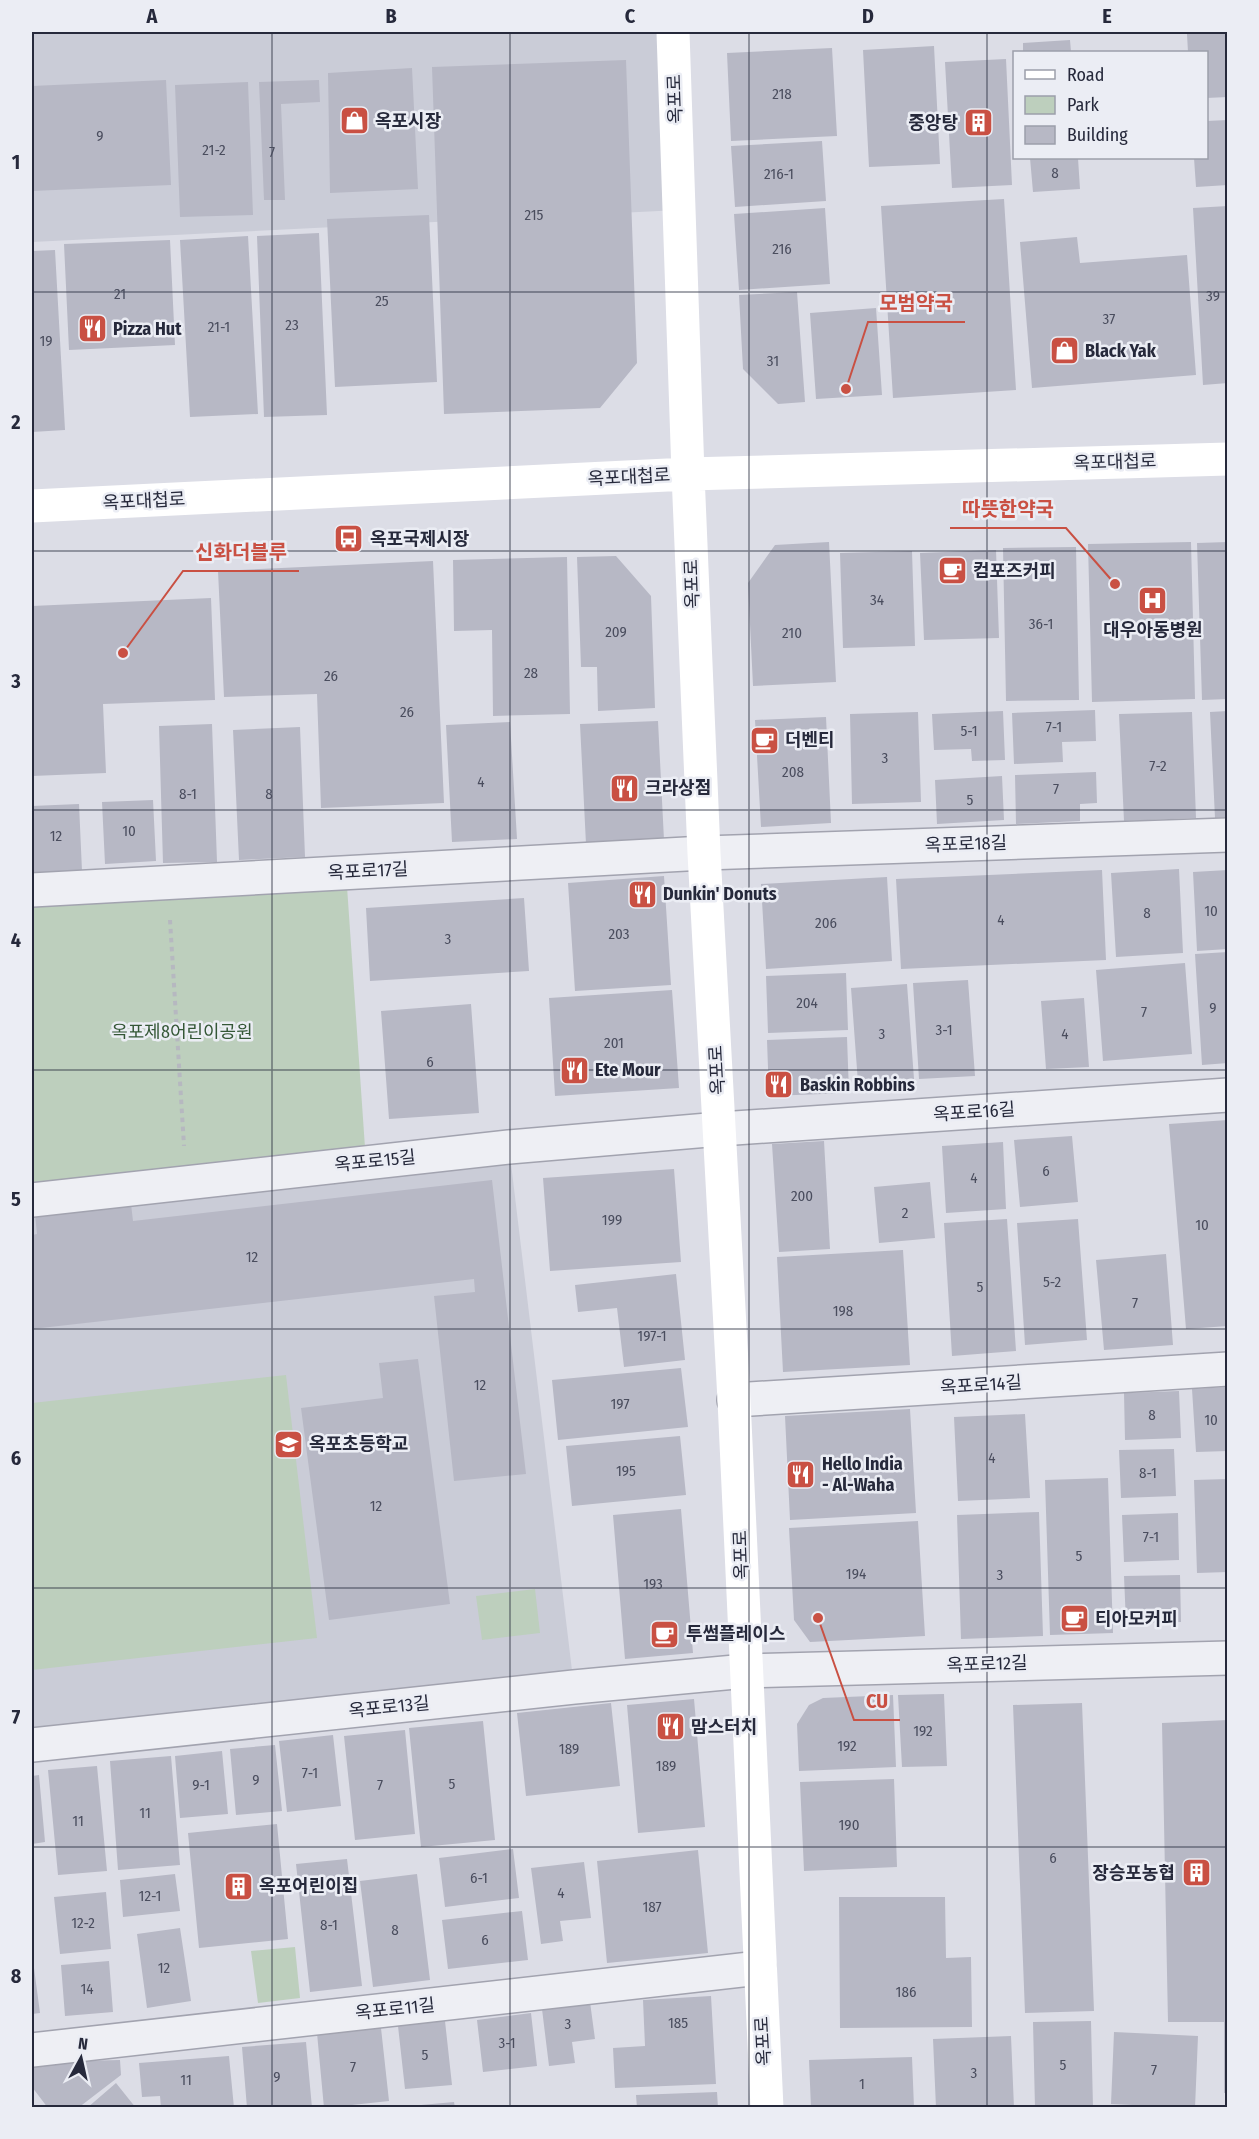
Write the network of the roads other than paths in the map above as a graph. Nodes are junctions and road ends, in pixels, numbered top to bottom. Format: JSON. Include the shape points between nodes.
{"nodes":[{"id":1,"x":673,"y":32,"type":"edge"},
{"id":2,"x":1227,"y":459,"type":"edge"},
{"id":3,"x":688,"y":474,"type":"junction"},
{"id":4,"x":32,"y":506,"type":"edge"},
{"id":5,"x":1227,"y":835,"type":"edge"},
{"id":6,"x":704,"y":853,"type":"junction"},
{"id":7,"x":32,"y":890,"type":"edge"},
{"id":8,"x":1227,"y":1095,"type":"edge"},
{"id":9,"x":720,"y":1129,"type":"junction"},
{"id":10,"x":32,"y":1200,"type":"edge"},
{"id":11,"x":1227,"y":1369,"type":"edge"},
{"id":12,"x":734,"y":1400,"type":"junction"},
{"id":13,"x":1227,"y":1658,"type":"edge"},
{"id":14,"x":746,"y":1671,"type":"junction"},
{"id":15,"x":32,"y":1745,"type":"edge"},
{"id":16,"x":759,"y":1968,"type":"junction"},
{"id":17,"x":32,"y":2050,"type":"edge"},
{"id":18,"x":767,"y":2108,"type":"edge"}],
"edges":[{"from":1,"to":3,"type":"street","name":"옥포로"},
{"from":2,"to":3,"type":"street","name":"옥포대첩로"},
{"from":3,"to":4,"type":"street","name":"옥포대첩로"},
{"from":3,"to":6,"type":"street","name":"옥포로"},
{"from":5,"to":6,"type":"street","name":"옥포로18길"},
{"from":6,"to":7,"type":"street","name":"옥포로17길"},
{"from":6,"to":9,"type":"street","name":"옥포로"},
{"from":8,"to":9,"type":"street","name":"옥포로16길"},
{"from":9,"to":10,"type":"street","name":"옥포로15길","via":[[509,1147]]},
{"from":9,"to":12,"type":"street","name":"옥포로"},
{"from":11,"to":12,"type":"street","name":"옥포로14길"},
{"from":12,"to":14,"type":"street","name":"옥포로"},
{"from":13,"to":14,"type":"street","name":"옥포로12길"},
{"from":14,"to":15,"type":"street","name":"옥포로13길"},
{"from":14,"to":16,"type":"street","name":"옥포로"},
{"from":16,"to":17,"type":"street","name":"옥포로11길"},
{"from":16,"to":18,"type":"street","name":"옥포로"}]}
